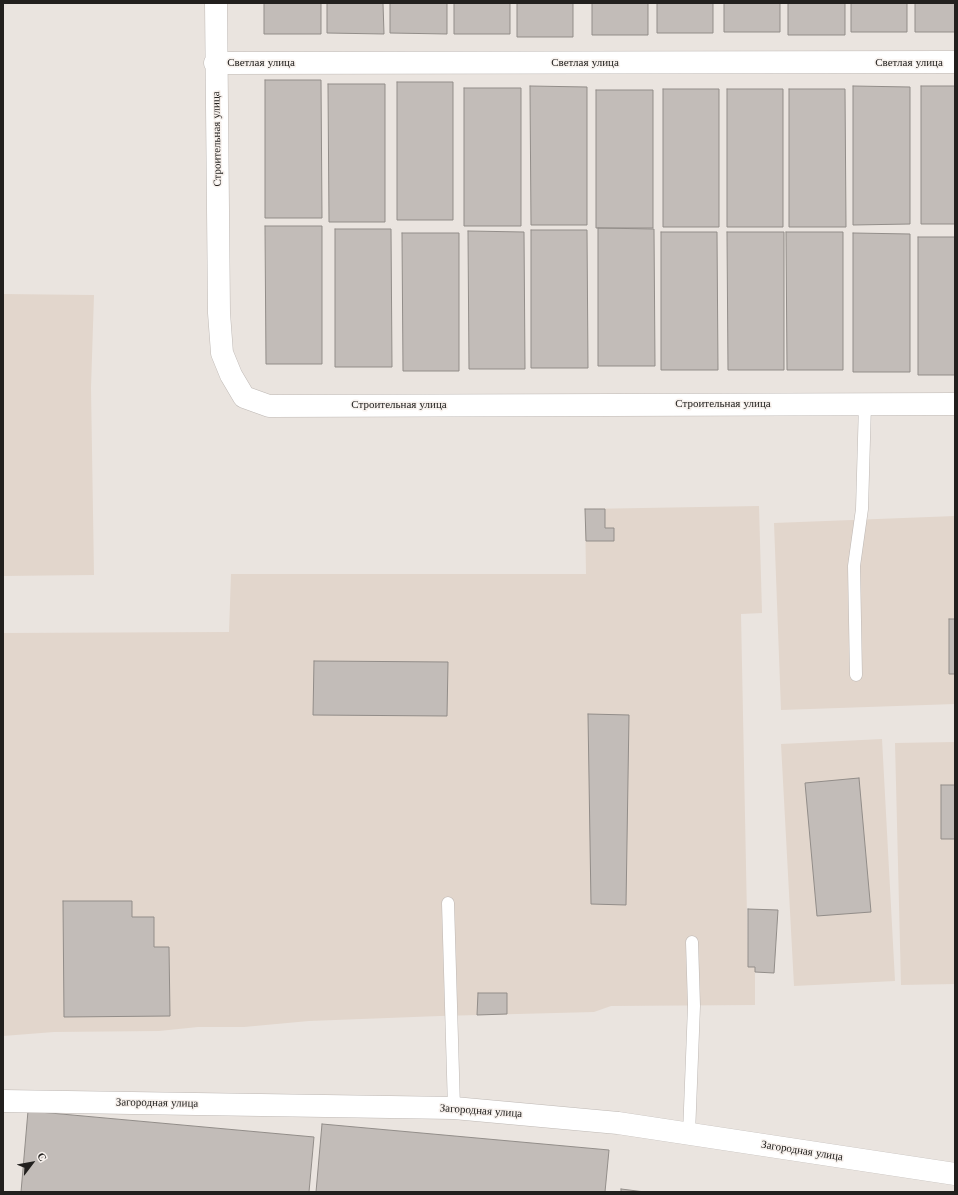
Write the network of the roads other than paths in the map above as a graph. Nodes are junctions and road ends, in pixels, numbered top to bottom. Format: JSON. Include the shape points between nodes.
{"nodes":[{"id":1,"x":216,"y":3,"type":"edge"},
{"id":2,"x":955,"y":62,"type":"edge"},
{"id":3,"x":216,"y":63,"type":"junction"},
{"id":4,"x":864,"y":404,"type":"junction"},
{"id":5,"x":955,"y":404,"type":"edge"},
{"id":6,"x":856,"y":675,"type":"dead end"},
{"id":7,"x":448,"y":903,"type":"dead end"},
{"id":8,"x":692,"y":942,"type":"dead end"},
{"id":9,"x":3,"y":1101,"type":"edge"},
{"id":10,"x":454,"y":1108,"type":"junction"},
{"id":11,"x":690,"y":1134,"type":"junction"},
{"id":12,"x":955,"y":1174,"type":"edge"}],
"edges":[{"from":1,"to":3,"type":"street","name":"Строительная улица"},
{"from":2,"to":3,"type":"street","name":"Светлая улица"},
{"from":3,"to":4,"type":"street","name":"Строительная улица","via":[[219,305],[222,353],[244,397],[269,406]]},
{"from":4,"to":5,"type":"street","name":"Строительная улица"},
{"from":4,"to":6,"type":"lane","via":[[862,509],[854,566]]},
{"from":7,"to":10,"type":"lane"},
{"from":8,"to":11,"type":"lane","via":[[694,1006]]},
{"from":9,"to":10,"type":"street","name":"Загородная улица"},
{"from":10,"to":11,"type":"street","name":"Загородная улица","via":[[618,1123]]},
{"from":11,"to":12,"type":"street","name":"Загородная улица"}]}
